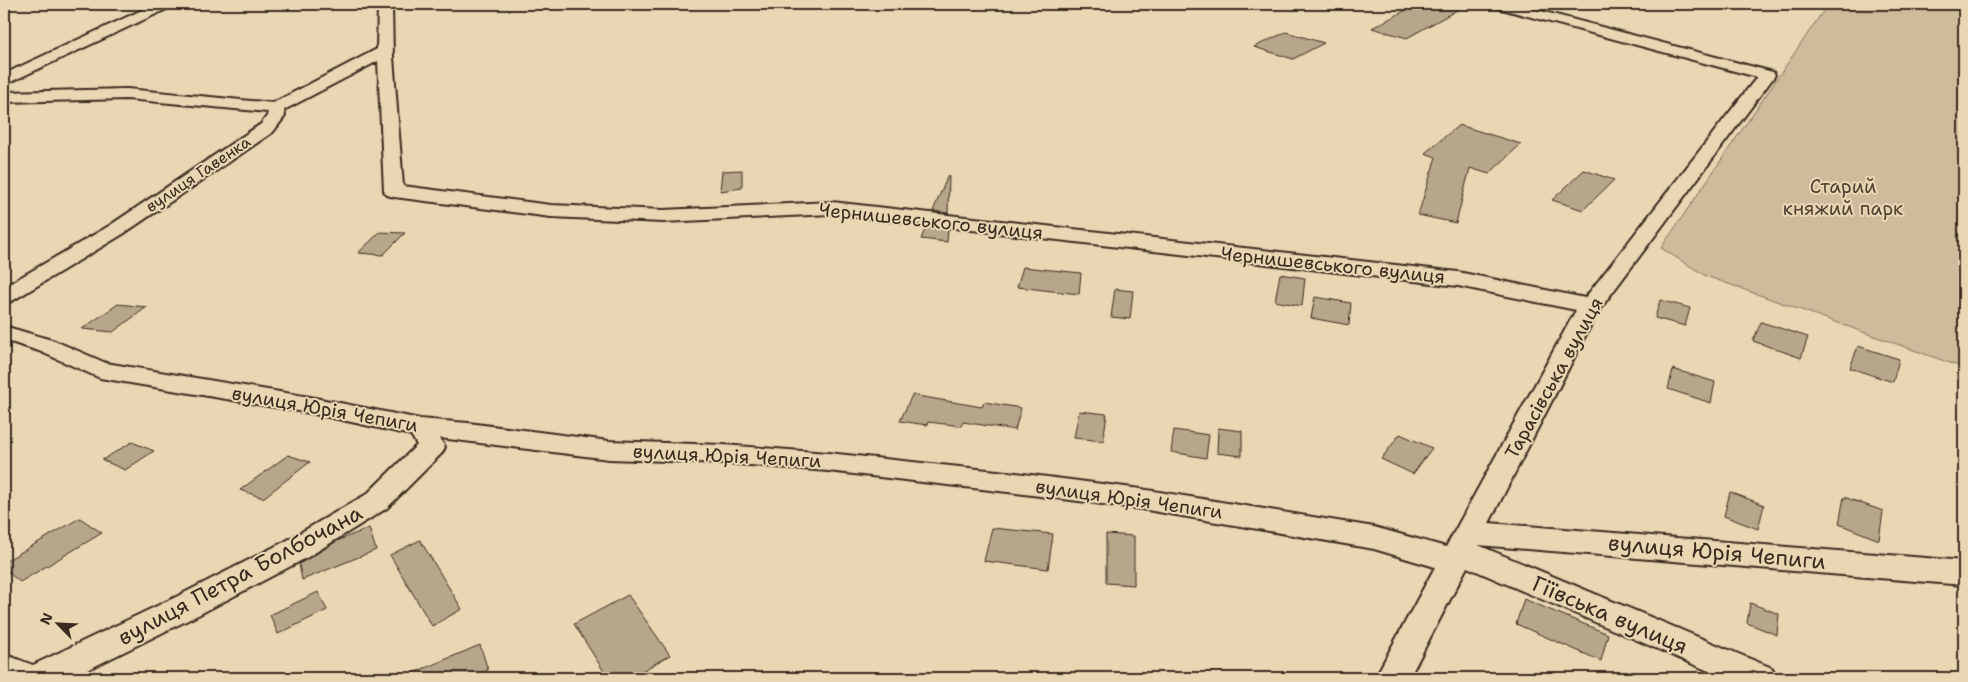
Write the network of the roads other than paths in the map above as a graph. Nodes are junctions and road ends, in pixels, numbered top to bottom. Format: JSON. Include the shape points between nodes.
{"nodes":[{"id":1,"x":166,"y":4,"type":"edge"},
{"id":2,"x":384,"y":4,"type":"edge"},
{"id":3,"x":1499,"y":4,"type":"edge"},
{"id":4,"x":385,"y":51,"type":"junction"},
{"id":5,"x":4,"y":80,"type":"edge"},
{"id":6,"x":4,"y":97,"type":"edge"},
{"id":7,"x":276,"y":108,"type":"junction"},
{"id":8,"x":4,"y":296,"type":"edge"},
{"id":9,"x":1591,"y":306,"type":"junction"},
{"id":10,"x":4,"y":333,"type":"edge"},
{"id":11,"x":420,"y":428,"type":"junction"},
{"id":12,"x":1462,"y":548,"type":"junction"},
{"id":13,"x":1964,"y":572,"type":"edge"},
{"id":14,"x":4,"y":668,"type":"edge"},
{"id":15,"x":29,"y":678,"type":"edge"},
{"id":16,"x":40,"y":678,"type":"edge"},
{"id":17,"x":1392,"y":678,"type":"edge"},
{"id":18,"x":1760,"y":678,"type":"edge"}],
"edges":[{"from":1,"to":5,"type":"street"},
{"from":2,"to":4,"type":"street","name":"Чернишевського вулиця"},
{"from":3,"to":9,"type":"street","name":"Тарасівська вулиця","via":[[1767,75]]},
{"from":4,"to":7,"type":"street"},
{"from":4,"to":9,"type":"street","name":"Чернишевського вулиця","via":[[394,191],[551,211],[663,216],[832,208],[1458,279]]},
{"from":6,"to":7,"type":"street","via":[[127,94]]},
{"from":7,"to":8,"type":"street","name":"вулиця Гавенка","via":[[276,116],[267,128],[116,230]]},
{"from":9,"to":12,"type":"street","name":"Тарасівська вулиця"},
{"from":10,"to":11,"type":"street","name":"вулиця Юрія Чепиги","via":[[47,346],[100,370],[310,405]]},
{"from":11,"to":12,"type":"street","name":"вулиця Юрія Чепиги","via":[[609,450],[723,454],[1016,482],[1374,538]]},
{"from":11,"to":16,"type":"street","name":"вулиця Петра Болбочана","via":[[432,447],[377,500],[297,549]]},
{"from":12,"to":13,"type":"street","name":"вулиця Юрія Чепиги"},
{"from":12,"to":17,"type":"street","name":"Тарасівська вулиця"},
{"from":12,"to":18,"type":"street","name":"Гіївська вулиця"},
{"from":14,"to":15,"type":"street"}]}
